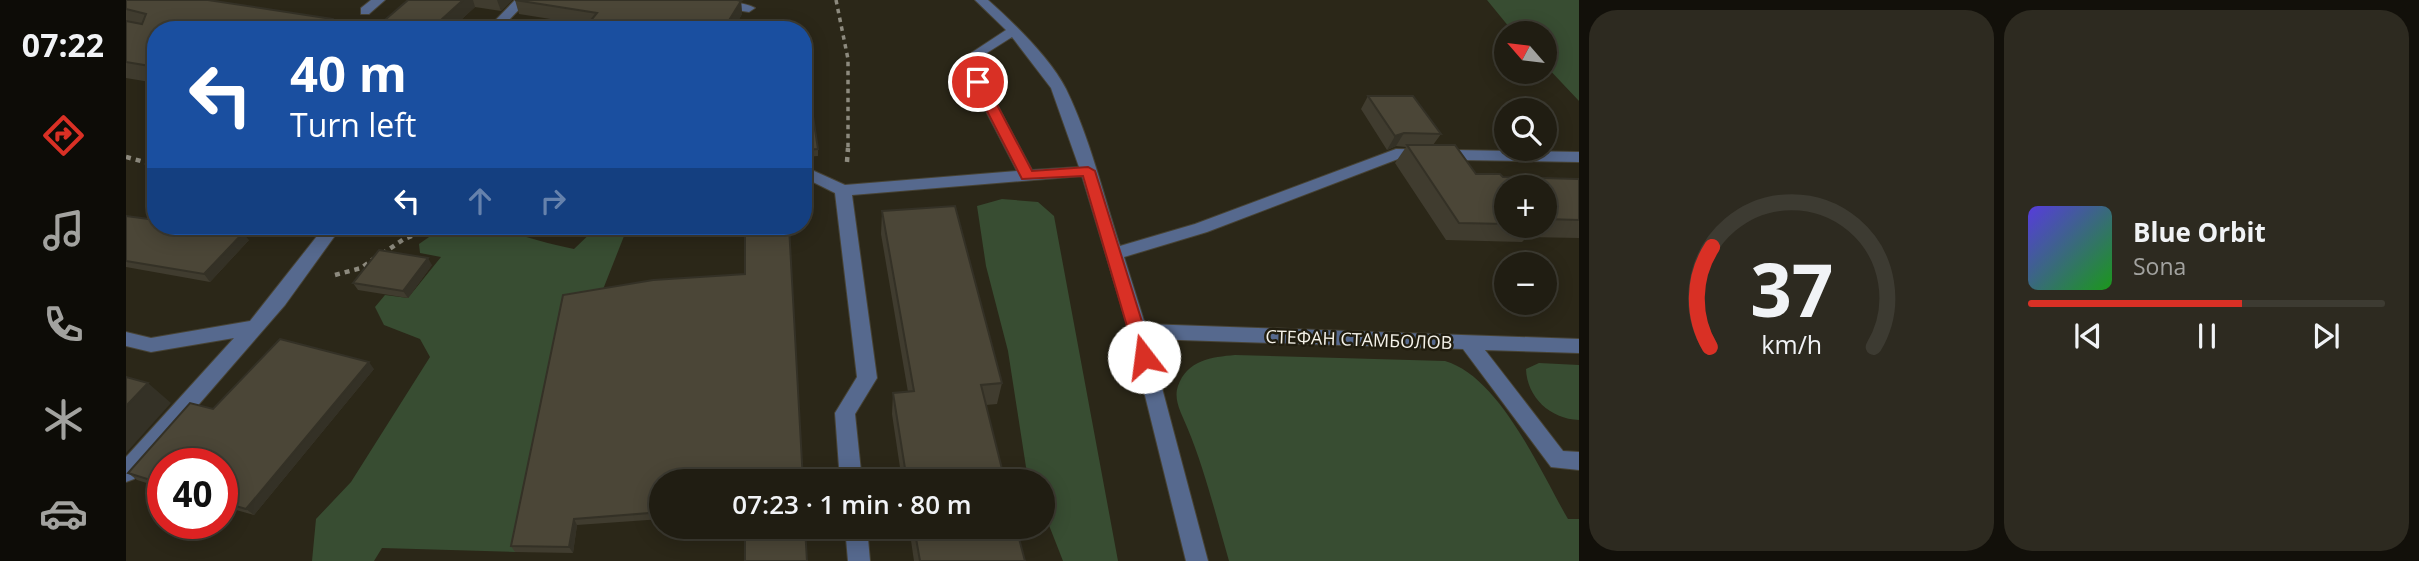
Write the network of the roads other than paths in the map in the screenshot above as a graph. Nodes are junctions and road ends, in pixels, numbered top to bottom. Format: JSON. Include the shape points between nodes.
{"nodes":[{"id":1,"x":379,"y":0,"type":"edge"},
{"id":2,"x":522,"y":0,"type":"edge"},
{"id":3,"x":697,"y":0,"type":"edge"},
{"id":4,"x":981,"y":0,"type":"edge"},
{"id":5,"x":749,"y":8,"type":"dead end"},
{"id":6,"x":365,"y":11,"type":"dead end"},
{"id":7,"x":501,"y":21,"type":"edge"},
{"id":8,"x":1014,"y":30,"type":"junction"},
{"id":9,"x":1579,"y":157,"type":"edge"},
{"id":10,"x":1088,"y":171,"type":"junction"},
{"id":11,"x":812,"y":176,"type":"edge"},
{"id":12,"x":1027,"y":176,"type":"junction"},
{"id":13,"x":844,"y":190,"type":"junction"},
{"id":14,"x":327,"y":235,"type":"edge"},
{"id":15,"x":1114,"y":254,"type":"junction"},
{"id":16,"x":255,"y":327,"type":"junction"},
{"id":17,"x":1138,"y":331,"type":"junction"},
{"id":18,"x":126,"y":340,"type":"edge"},
{"id":19,"x":1468,"y":342,"type":"junction"},
{"id":20,"x":1579,"y":346,"type":"edge"},
{"id":21,"x":1579,"y":461,"type":"edge"},
{"id":22,"x":850,"y":469,"type":"edge"},
{"id":23,"x":126,"y":472,"type":"edge"},
{"id":24,"x":857,"y":539,"type":"edge"},
{"id":25,"x":859,"y":561,"type":"edge"},
{"id":26,"x":1197,"y":561,"type":"edge"}],
"edges":[{"from":1,"to":6,"type":"street"},
{"from":2,"to":7,"type":"street"},
{"from":3,"to":5,"type":"street"},
{"from":4,"to":8,"type":"street"},
{"from":8,"to":10,"type":"street","via":[[1058,87]]},
{"from":8,"to":12,"type":"street","via":[[975,55],[978,82]]},
{"from":9,"to":15,"type":"street","via":[[1396,154],[1200,228]]},
{"from":10,"to":12,"type":"street"},
{"from":10,"to":15,"type":"street"},
{"from":11,"to":13,"type":"street"},
{"from":12,"to":13,"type":"street"},
{"from":13,"to":22,"type":"street","via":[[867,379],[845,413]]},
{"from":14,"to":16,"type":"street"},
{"from":15,"to":17,"type":"street"},
{"from":16,"to":18,"type":"street","via":[[151,345]]},
{"from":16,"to":23,"type":"street"},
{"from":17,"to":19,"type":"street","name":"СТЕФАН СТАМБОЛОВ"},
{"from":17,"to":26,"type":"street"},
{"from":19,"to":20,"type":"street","name":"СТЕФАН СТАМБОЛОВ"},
{"from":19,"to":21,"type":"street","via":[[1558,460]]},
{"from":24,"to":25,"type":"street"}]}
